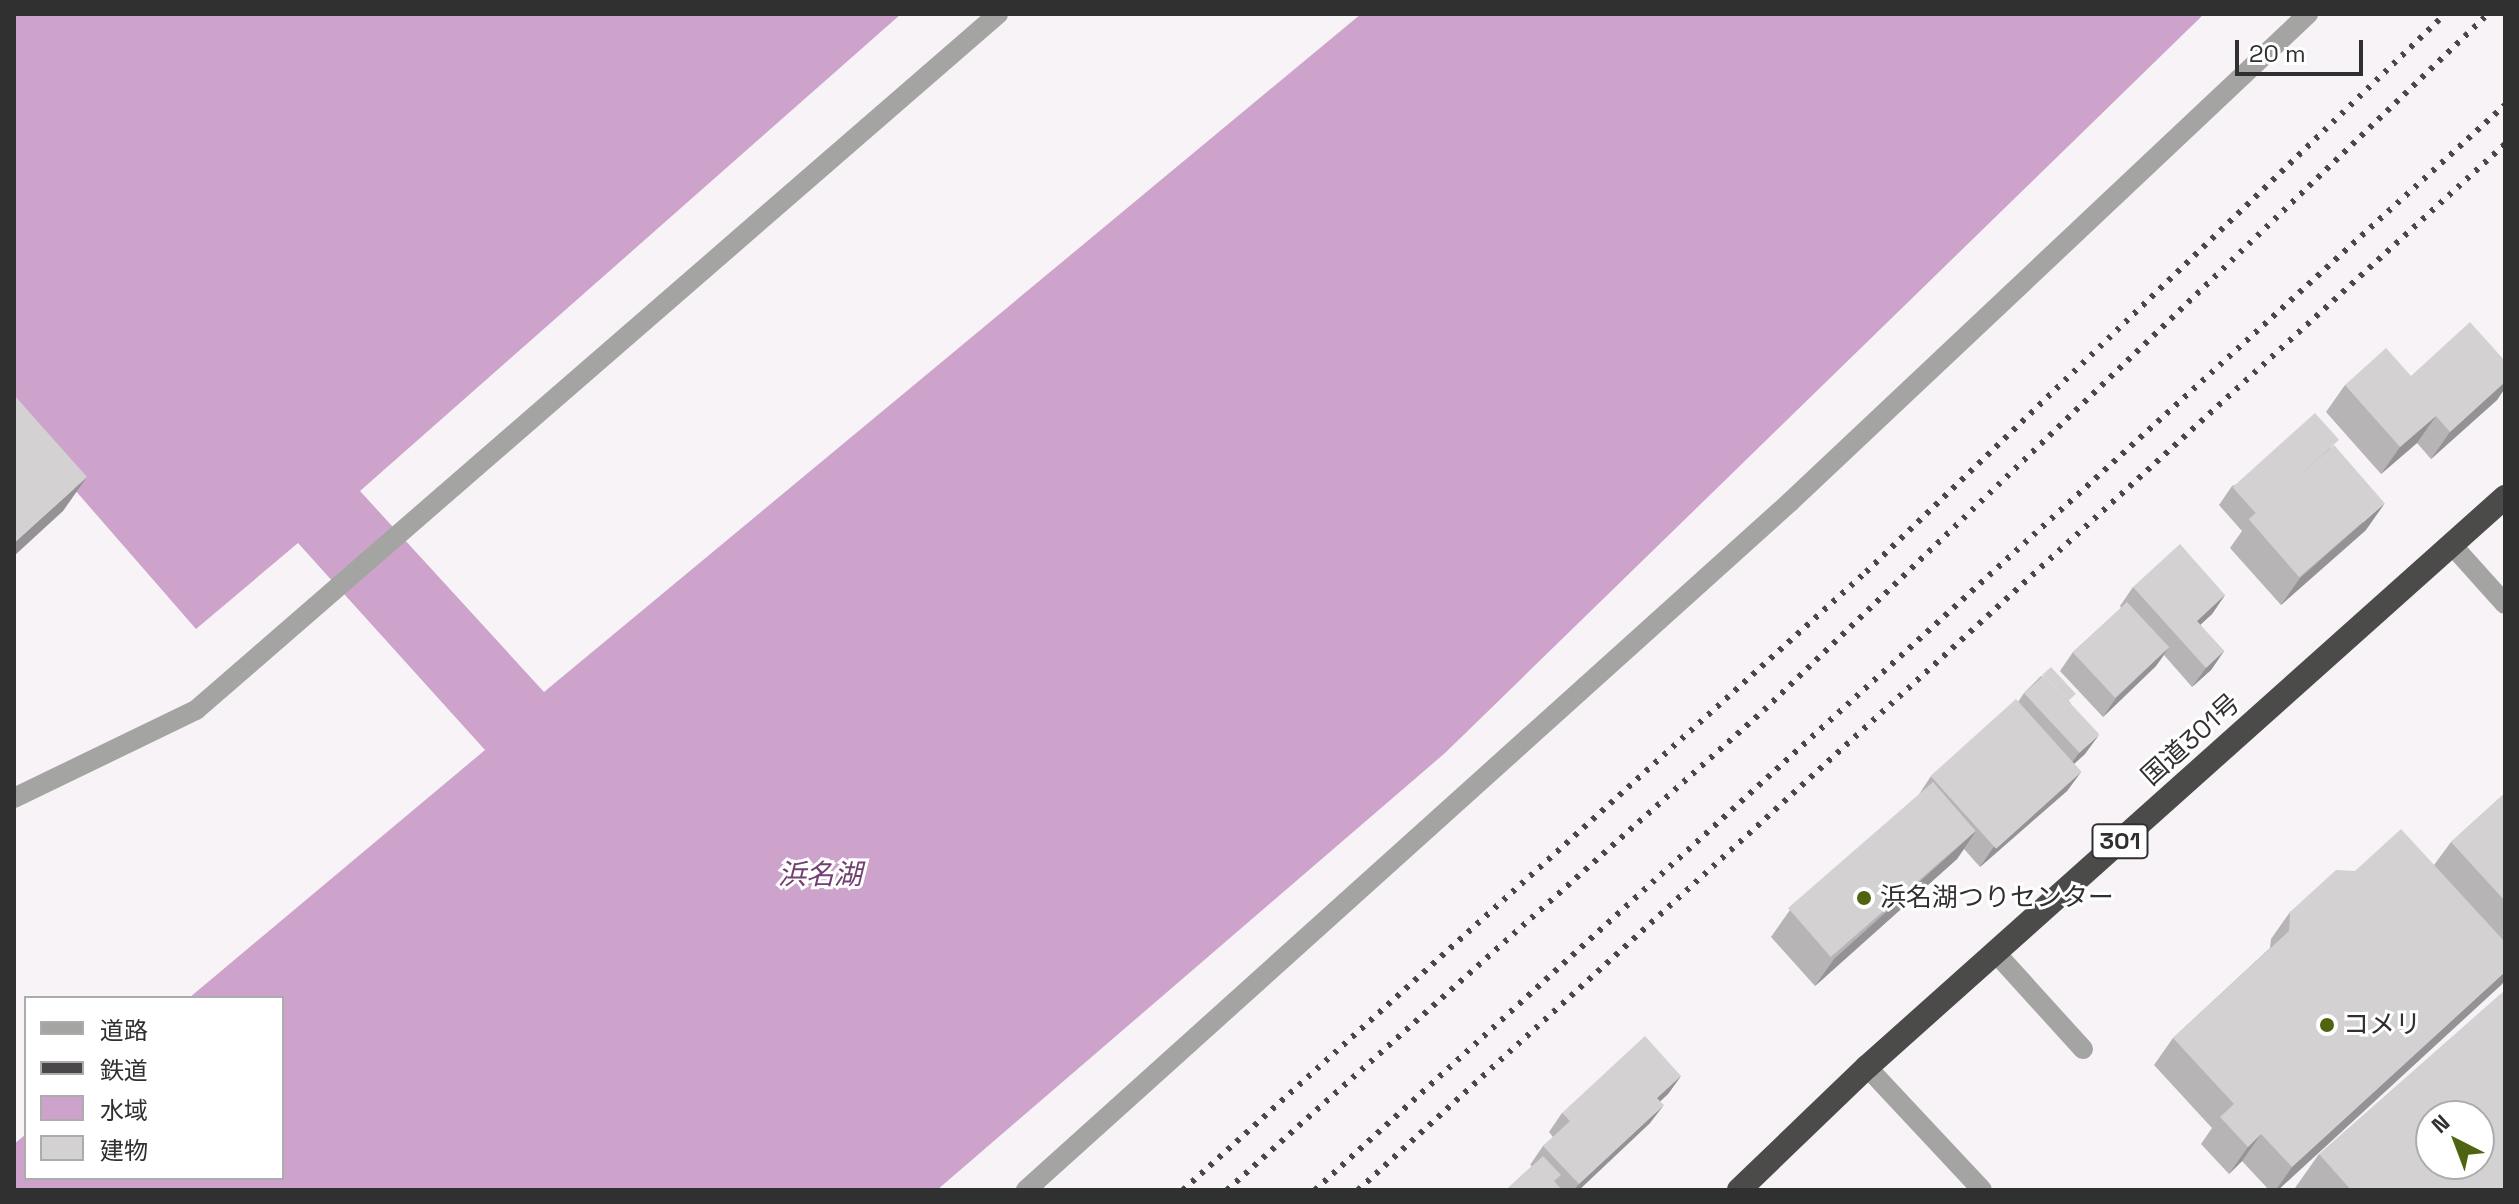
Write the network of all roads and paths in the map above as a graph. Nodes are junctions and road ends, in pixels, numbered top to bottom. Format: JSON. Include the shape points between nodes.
{"nodes":[{"id":1,"x":998,"y":14,"type":"edge"},
{"id":2,"x":2308,"y":14,"type":"edge"},
{"id":3,"x":2505,"y":497,"type":"edge"},
{"id":4,"x":2452,"y":545,"type":"junction"},
{"id":5,"x":2505,"y":604,"type":"edge"},
{"id":6,"x":14,"y":798,"type":"edge"},
{"id":7,"x":1995,"y":952,"type":"junction"},
{"id":8,"x":2083,"y":1049,"type":"dead end"},
{"id":9,"x":1867,"y":1067,"type":"junction"},
{"id":10,"x":1026,"y":1190,"type":"edge"},
{"id":11,"x":1739,"y":1190,"type":"edge"},
{"id":12,"x":1982,"y":1190,"type":"edge"}],
"edges":[{"from":1,"to":6,"type":"street","via":[[196,710]]},
{"from":2,"to":10,"type":"street","via":[[1790,502]]},
{"from":3,"to":4,"type":"highway","name":"国道301号","number":"301"},
{"from":4,"to":5,"type":"street"},
{"from":4,"to":7,"type":"highway","name":"国道301号","number":"301"},
{"from":7,"to":8,"type":"street"},
{"from":7,"to":9,"type":"highway","name":"国道301号","number":"301"},
{"from":9,"to":11,"type":"highway","name":"国道301号","number":"301"},
{"from":9,"to":12,"type":"street"}]}
